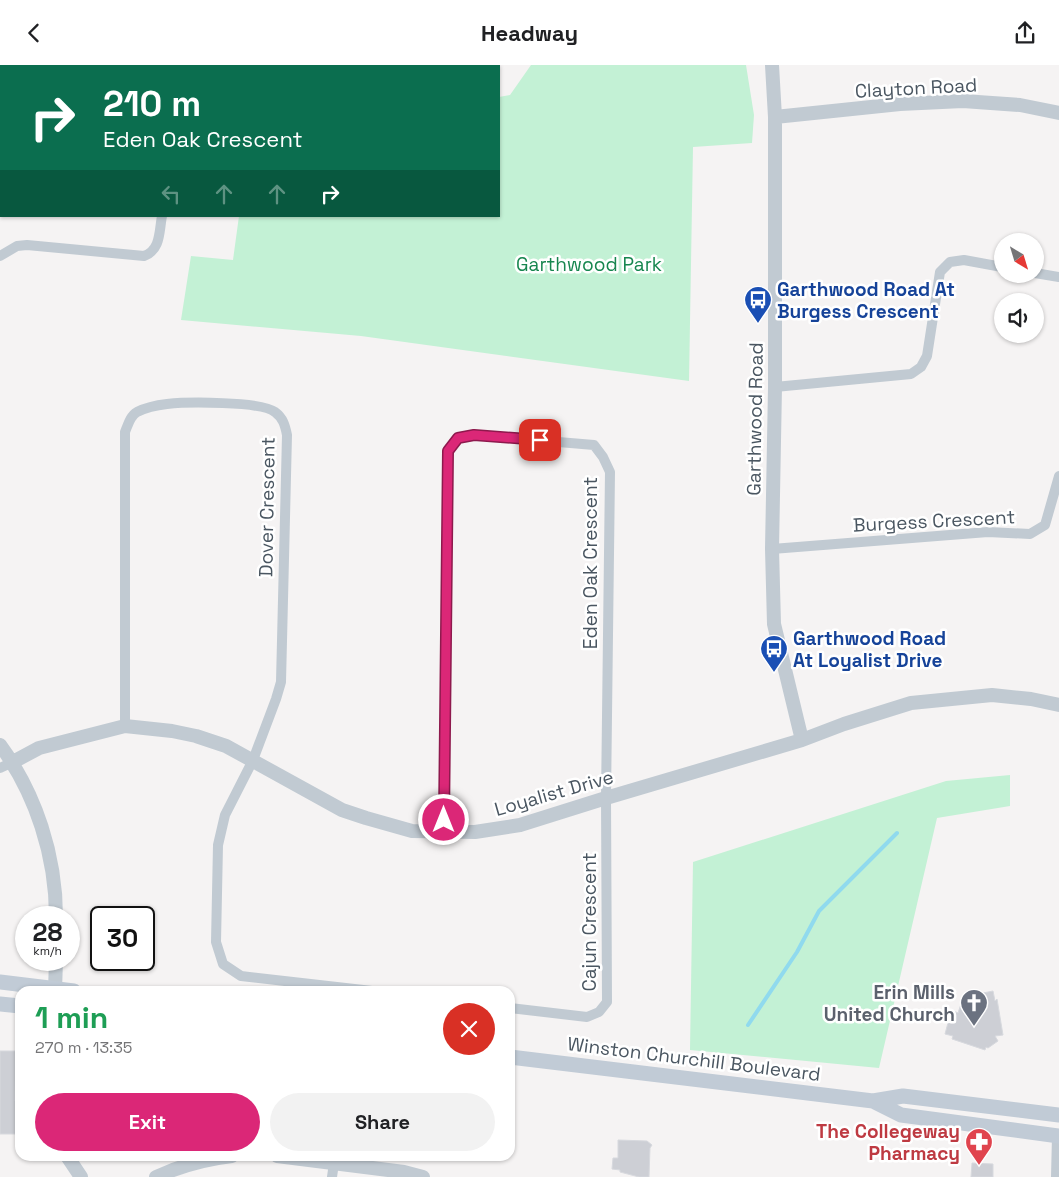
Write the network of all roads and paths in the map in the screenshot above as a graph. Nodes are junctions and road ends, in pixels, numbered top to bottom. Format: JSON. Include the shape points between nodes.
{"nodes":[{"id":1,"x":772,"y":65,"type":"edge"},
{"id":2,"x":1059,"y":113,"type":"edge"},
{"id":3,"x":775,"y":117,"type":"junction"},
{"id":4,"x":162,"y":217,"type":"edge"},
{"id":5,"x":0,"y":255,"type":"edge"},
{"id":6,"x":994,"y":266,"type":"edge"},
{"id":7,"x":1044,"y":274,"type":"edge"},
{"id":8,"x":1059,"y":277,"type":"edge"},
{"id":9,"x":775,"y":387,"type":"junction"},
{"id":10,"x":1059,"y":476,"type":"edge"},
{"id":11,"x":772,"y":549,"type":"junction"},
{"id":12,"x":1059,"y":705,"type":"edge"},
{"id":13,"x":126,"y":726,"type":"junction"},
{"id":14,"x":802,"y":740,"type":"junction"},
{"id":15,"x":0,"y":745,"type":"edge"},
{"id":16,"x":252,"y":760,"type":"junction"},
{"id":17,"x":6,"y":765,"type":"edge"},
{"id":18,"x":606,"y":798,"type":"junction"},
{"id":19,"x":444,"y":831,"type":"junction"},
{"id":20,"x":55,"y":906,"type":"edge"},
{"id":21,"x":56,"y":971,"type":"edge"},
{"id":22,"x":0,"y":983,"type":"edge"},
{"id":23,"x":24,"y":986,"type":"edge"},
{"id":24,"x":56,"y":986,"type":"edge"},
{"id":25,"x":328,"y":986,"type":"edge"},
{"id":26,"x":0,"y":1004,"type":"edge"},
{"id":27,"x":15,"y":1006,"type":"edge"},
{"id":28,"x":515,"y":1009,"type":"edge"},
{"id":29,"x":515,"y":1058,"type":"edge"},
{"id":30,"x":873,"y":1101,"type":"junction"},
{"id":31,"x":1059,"y":1115,"type":"edge"},
{"id":32,"x":1059,"y":1136,"type":"edge"},
{"id":33,"x":70,"y":1161,"type":"edge"},
{"id":34,"x":202,"y":1161,"type":"edge"},
{"id":35,"x":297,"y":1161,"type":"edge"},
{"id":36,"x":333,"y":1170,"type":"edge"},
{"id":37,"x":81,"y":1177,"type":"edge"},
{"id":38,"x":156,"y":1177,"type":"edge"},
{"id":39,"x":423,"y":1177,"type":"edge"},
{"id":40,"x":1058,"y":1177,"type":"edge"}],
"edges":[{"from":1,"to":3,"type":"street","name":"Garthwood Road"},
{"from":2,"to":3,"type":"street","name":"Clayton Road","via":[[1020,105],[963,101]]},
{"from":3,"to":9,"type":"street","name":"Garthwood Road"},
{"from":4,"to":5,"type":"street","via":[[155,249],[144,256],[27,245],[17,246]]},
{"from":6,"to":9,"type":"street","via":[[964,260],[950,262],[940,272],[927,356],[921,367],[911,374]]},
{"from":7,"to":8,"type":"street"},
{"from":9,"to":11,"type":"street","name":"Garthwood Road"},
{"from":10,"to":11,"type":"street","name":"Burgess Crescent","via":[[1045,525],[1030,534],[988,532]]},
{"from":11,"to":14,"type":"street","name":"Garthwood Road","via":[[774,624]]},
{"from":12,"to":14,"type":"street","name":"Loyalist Drive","via":[[992,695],[910,703]]},
{"from":13,"to":16,"type":"street","name":"Loyalist Drive","via":[[196,736],[226,746]]},
{"from":13,"to":16,"type":"street","name":"Dover Crescent","via":[[128,421],[136,412],[166,404],[264,407],[284,421],[288,435],[281,682]]},
{"from":13,"to":17,"type":"street","name":"Loyalist Drive","via":[[39,748]]},
{"from":14,"to":18,"type":"street","name":"Loyalist Drive"},
{"from":15,"to":17,"type":"street"},
{"from":16,"to":19,"type":"street","name":"Loyalist Drive","via":[[342,810],[412,831]]},
{"from":16,"to":25,"type":"street","via":[[224,815],[218,845],[216,942],[223,964],[241,976]]},
{"from":17,"to":20,"type":"street","via":[[39,815],[52,863]]},
{"from":18,"to":19,"type":"street","name":"Loyalist Drive","via":[[520,825],[476,832]]},
{"from":18,"to":19,"type":"street","name":"Eden Oak Crescent","via":[[610,472],[594,445],[474,435],[458,438],[448,451],[447,467]]},
{"from":18,"to":28,"type":"street","name":"Cajun Crescent","via":[[607,1002],[599,1012],[587,1017]]},
{"from":21,"to":24,"type":"street"},
{"from":22,"to":23,"type":"main road"},
{"from":26,"to":27,"type":"main road"},
{"from":29,"to":30,"type":"main road","name":"Winston Churchill Boulevard"},
{"from":30,"to":31,"type":"main road","name":"Winston Churchill Boulevard","via":[[903,1097]]},
{"from":30,"to":32,"type":"main road","name":"Winston Churchill Boulevard","via":[[902,1115]]},
{"from":32,"to":40,"type":"street"},
{"from":33,"to":37,"type":"street"},
{"from":34,"to":38,"type":"street"},
{"from":35,"to":36,"type":"street"},
{"from":36,"to":39,"type":"street","via":[[404,1173]]}]}
